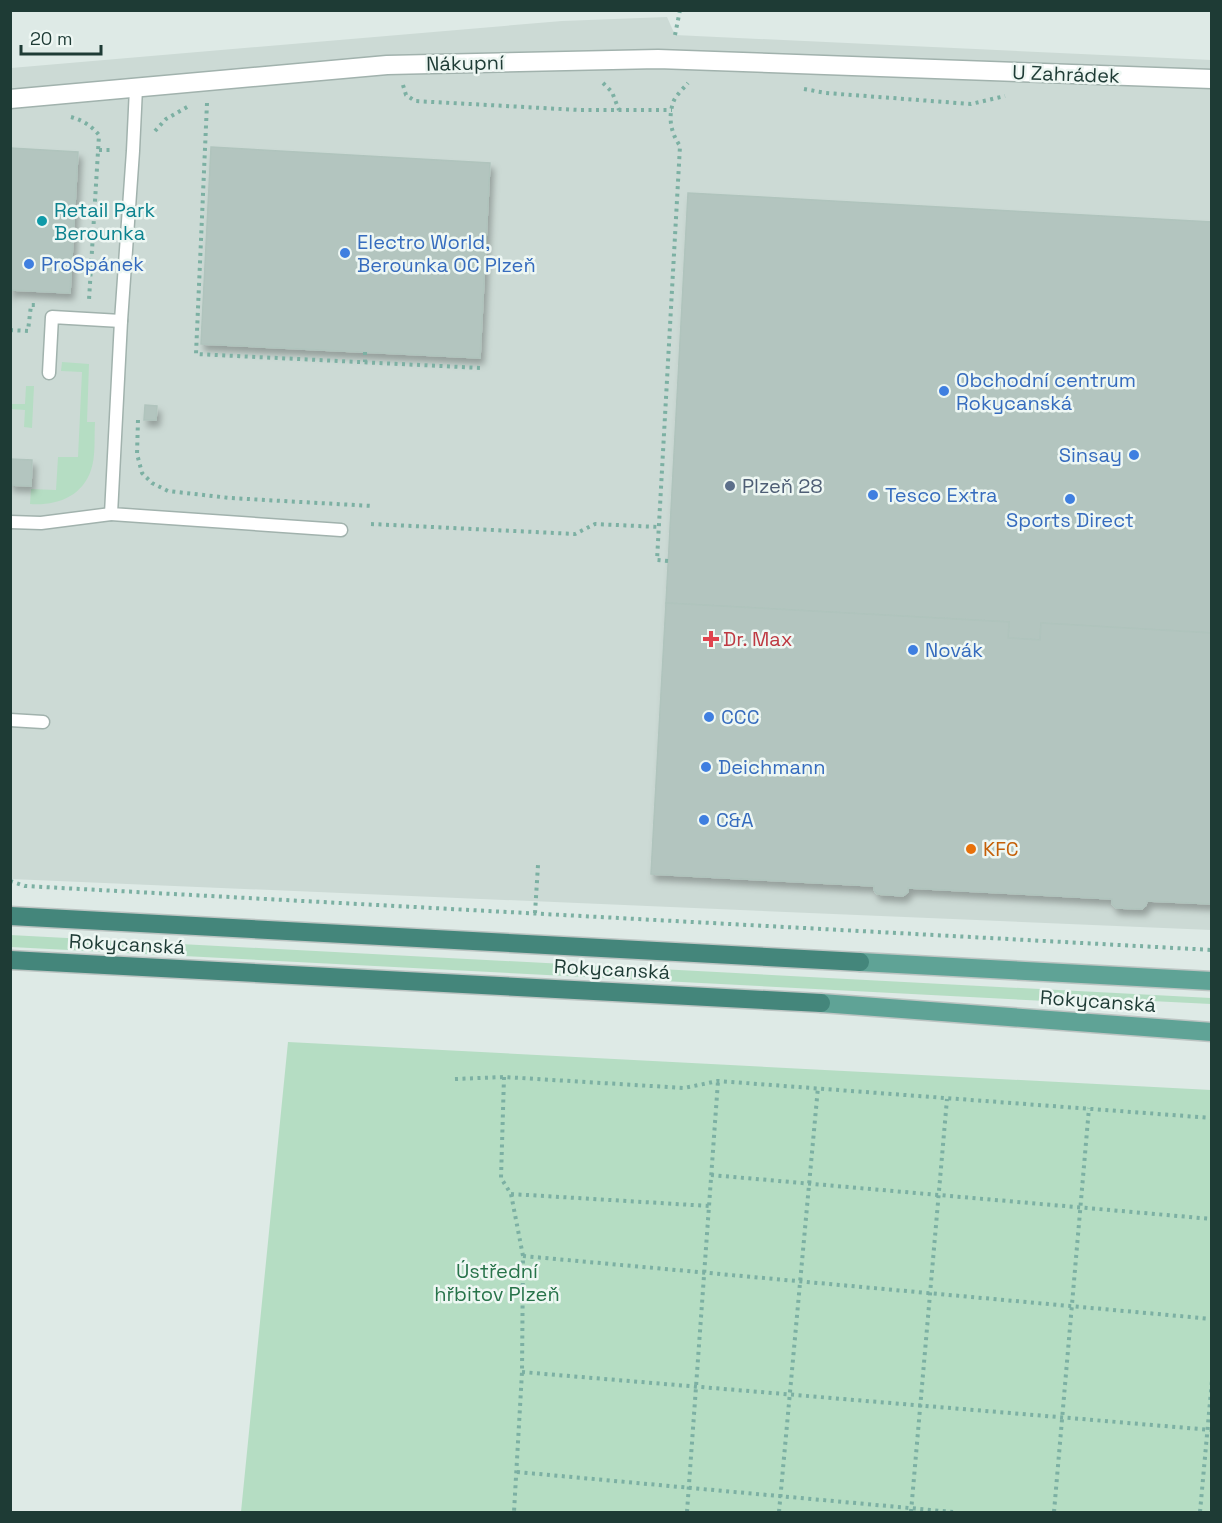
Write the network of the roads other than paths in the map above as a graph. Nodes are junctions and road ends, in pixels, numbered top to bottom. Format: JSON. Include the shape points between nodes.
{"nodes":[{"id":1,"x":920,"y":69,"type":"joint"},
{"id":2,"x":1212,"y":79,"type":"edge"},
{"id":3,"x":136,"y":88,"type":"junction"},
{"id":4,"x":10,"y":99,"type":"edge"},
{"id":5,"x":121,"y":321,"type":"junction"},
{"id":6,"x":49,"y":373,"type":"dead end"},
{"id":7,"x":111,"y":514,"type":"junction"},
{"id":8,"x":10,"y":522,"type":"edge"},
{"id":9,"x":341,"y":530,"type":"dead end"},
{"id":10,"x":10,"y":720,"type":"edge"},
{"id":11,"x":43,"y":722,"type":"dead end"},
{"id":12,"x":10,"y":916,"type":"edge"},
{"id":13,"x":10,"y":960,"type":"edge"},
{"id":14,"x":860,"y":962,"type":"joint"},
{"id":15,"x":1212,"y":981,"type":"edge"},
{"id":16,"x":821,"y":1003,"type":"joint"},
{"id":17,"x":1212,"y":1032,"type":"edge"}],
"edges":[{"from":1,"to":2,"type":"street","name":"U Zahrádek"},
{"from":1,"to":3,"type":"street","name":"Nákupní","via":[[658,59],[410,64]]},
{"from":3,"to":4,"type":"street","name":"Nákupní"},
{"from":3,"to":5,"type":"lane"},
{"from":5,"to":6,"type":"lane","via":[[52,317]]},
{"from":5,"to":7,"type":"lane"},
{"from":7,"to":8,"type":"lane","via":[[41,523]]},
{"from":7,"to":9,"type":"lane"},
{"from":10,"to":11,"type":"lane"},
{"from":12,"to":14,"type":"highway","name":"Rokycanská"},
{"from":13,"to":16,"type":"highway","name":"Rokycanská"},
{"from":14,"to":15,"type":"main road","name":"Rokycanská"},
{"from":16,"to":17,"type":"main road","name":"Rokycanská"}]}
